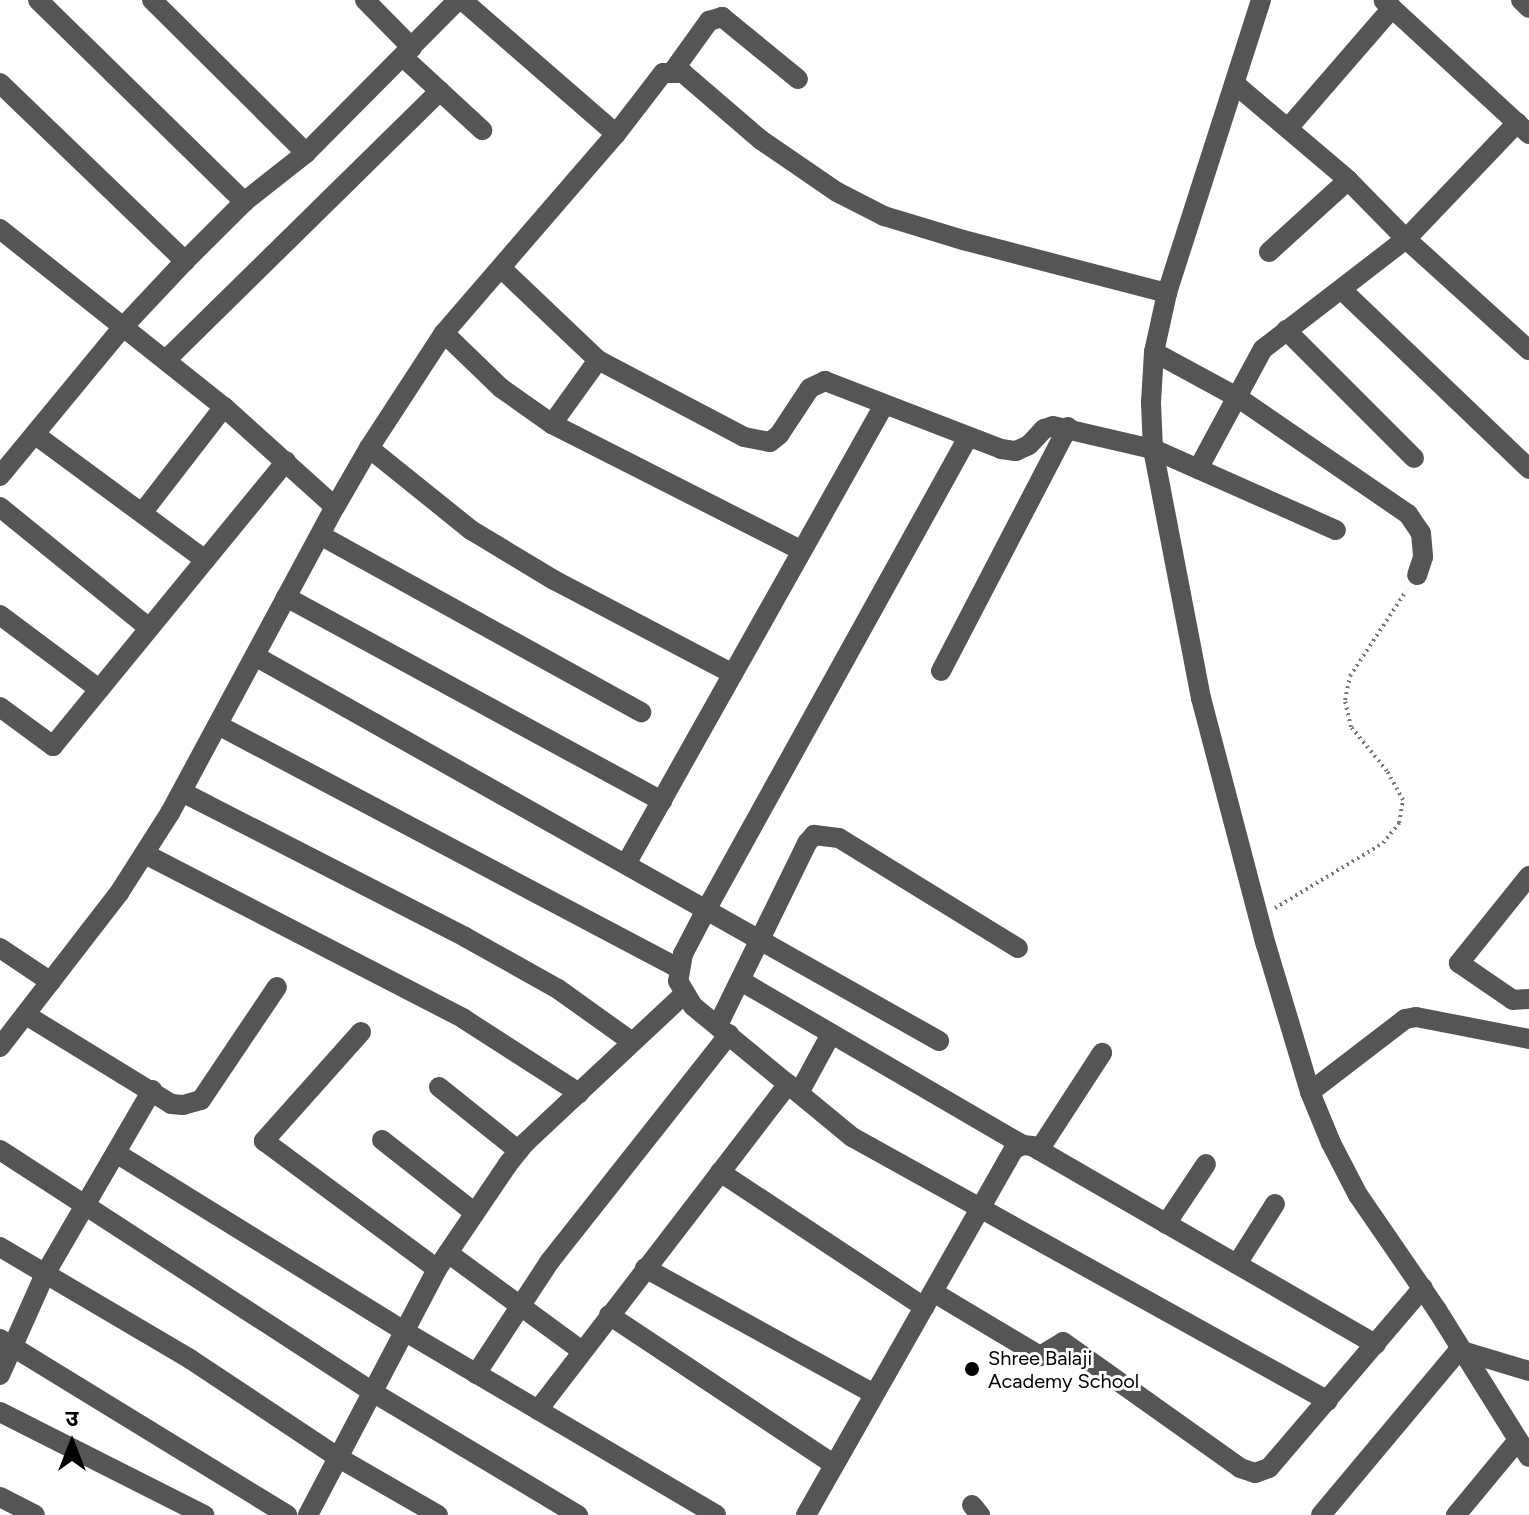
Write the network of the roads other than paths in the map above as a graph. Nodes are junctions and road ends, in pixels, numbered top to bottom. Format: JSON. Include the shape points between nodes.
{"nodes":[{"id":1,"x":38,"y":0,"type":"edge"},
{"id":2,"x":152,"y":0,"type":"edge"},
{"id":3,"x":365,"y":0,"type":"edge"},
{"id":4,"x":460,"y":0,"type":"edge"},
{"id":5,"x":1261,"y":0,"type":"edge"},
{"id":6,"x":1521,"y":0,"type":"edge"},
{"id":7,"x":1388,"y":4,"type":"edge"},
{"id":8,"x":1529,"y":8,"type":"edge"},
{"id":9,"x":408,"y":52,"type":"junction"},
{"id":10,"x":673,"y":71,"type":"junction"},
{"id":11,"x":798,"y":79,"type":"dead end"},
{"id":12,"x":0,"y":83,"type":"edge"},
{"id":13,"x":1235,"y":84,"type":"junction"},
{"id":14,"x":440,"y":91,"type":"junction"},
{"id":15,"x":1289,"y":127,"type":"junction"},
{"id":16,"x":1523,"y":129,"type":"edge"},
{"id":17,"x":482,"y":130,"type":"dead end"},
{"id":18,"x":616,"y":134,"type":"junction"},
{"id":19,"x":306,"y":153,"type":"junction"},
{"id":20,"x":1348,"y":180,"type":"junction"},
{"id":21,"x":244,"y":202,"type":"junction"},
{"id":22,"x":0,"y":229,"type":"edge"},
{"id":23,"x":1406,"y":239,"type":"junction"},
{"id":24,"x":1269,"y":252,"type":"dead end"},
{"id":25,"x":185,"y":261,"type":"junction"},
{"id":26,"x":501,"y":268,"type":"junction"},
{"id":27,"x":1342,"y":290,"type":"junction"},
{"id":28,"x":1167,"y":293,"type":"junction"},
{"id":29,"x":123,"y":327,"type":"junction"},
{"id":30,"x":1286,"y":330,"type":"junction"},
{"id":31,"x":444,"y":333,"type":"junction"},
{"id":32,"x":1529,"y":350,"type":"edge"},
{"id":33,"x":1154,"y":352,"type":"junction"},
{"id":34,"x":166,"y":360,"type":"junction"},
{"id":35,"x":598,"y":360,"type":"junction"},
{"id":36,"x":1237,"y":397,"type":"junction"},
{"id":37,"x":884,"y":405,"type":"junction"},
{"id":38,"x":224,"y":407,"type":"junction"},
{"id":39,"x":552,"y":424,"type":"junction"},
{"id":40,"x":1068,"y":427,"type":"junction"},
{"id":41,"x":37,"y":436,"type":"junction"},
{"id":42,"x":967,"y":439,"type":"junction"},
{"id":43,"x":369,"y":448,"type":"junction"},
{"id":44,"x":1153,"y":449,"type":"junction"},
{"id":45,"x":1414,"y":458,"type":"dead end"},
{"id":46,"x":286,"y":461,"type":"junction"},
{"id":47,"x":1198,"y":469,"type":"junction"},
{"id":48,"x":1529,"y":469,"type":"edge"},
{"id":49,"x":0,"y":476,"type":"edge"},
{"id":50,"x":0,"y":507,"type":"edge"},
{"id":51,"x":335,"y":507,"type":"junction"},
{"id":52,"x":142,"y":513,"type":"junction"},
{"id":53,"x":1336,"y":530,"type":"dead end"},
{"id":54,"x":320,"y":535,"type":"junction"},
{"id":55,"x":802,"y":551,"type":"junction"},
{"id":56,"x":205,"y":560,"type":"junction"},
{"id":57,"x":1417,"y":575,"type":"road end"},
{"id":58,"x":286,"y":597,"type":"junction"},
{"id":59,"x":0,"y":615,"type":"edge"},
{"id":60,"x":149,"y":628,"type":"junction"},
{"id":61,"x":255,"y":656,"type":"junction"},
{"id":62,"x":941,"y":671,"type":"dead end"},
{"id":63,"x":733,"y":674,"type":"junction"},
{"id":64,"x":99,"y":689,"type":"junction"},
{"id":65,"x":0,"y":707,"type":"edge"},
{"id":66,"x":641,"y":712,"type":"dead end"},
{"id":67,"x":218,"y":725,"type":"junction"},
{"id":68,"x":182,"y":792,"type":"junction"},
{"id":69,"x":662,"y":801,"type":"junction"},
{"id":70,"x":145,"y":854,"type":"junction"},
{"id":71,"x":626,"y":864,"type":"junction"},
{"id":72,"x":1529,"y":876,"type":"edge"},
{"id":73,"x":706,"y":910,"type":"junction"},
{"id":74,"x":759,"y":940,"type":"junction"},
{"id":75,"x":0,"y":948,"type":"edge"},
{"id":76,"x":1018,"y":948,"type":"dead end"},
{"id":77,"x":678,"y":968,"type":"junction"},
{"id":78,"x":741,"y":981,"type":"junction"},
{"id":79,"x":51,"y":982,"type":"junction"},
{"id":80,"x":277,"y":987,"type":"dead end"},
{"id":81,"x":684,"y":994,"type":"junction"},
{"id":82,"x":1529,"y":999,"type":"edge"},
{"id":83,"x":26,"y":1015,"type":"junction"},
{"id":84,"x":723,"y":1030,"type":"junction"},
{"id":85,"x":361,"y":1032,"type":"dead end"},
{"id":86,"x":831,"y":1034,"type":"junction"},
{"id":87,"x":1529,"y":1039,"type":"edge"},
{"id":88,"x":939,"y":1041,"type":"dead end"},
{"id":89,"x":632,"y":1042,"type":"junction"},
{"id":90,"x":0,"y":1047,"type":"edge"},
{"id":91,"x":1102,"y":1053,"type":"dead end"},
{"id":92,"x":439,"y":1087,"type":"dead end"},
{"id":93,"x":794,"y":1088,"type":"junction"},
{"id":94,"x":152,"y":1090,"type":"junction"},
{"id":95,"x":1310,"y":1092,"type":"junction"},
{"id":96,"x":579,"y":1093,"type":"junction"},
{"id":97,"x":382,"y":1140,"type":"dead end"},
{"id":98,"x":1031,"y":1147,"type":"junction"},
{"id":99,"x":0,"y":1150,"type":"edge"},
{"id":100,"x":519,"y":1151,"type":"junction"},
{"id":101,"x":116,"y":1153,"type":"junction"},
{"id":102,"x":1206,"y":1164,"type":"dead end"},
{"id":103,"x":720,"y":1172,"type":"junction"},
{"id":104,"x":83,"y":1204,"type":"junction"},
{"id":105,"x":1275,"y":1204,"type":"dead end"},
{"id":106,"x":980,"y":1210,"type":"junction"},
{"id":107,"x":475,"y":1213,"type":"junction"},
{"id":108,"x":1166,"y":1224,"type":"junction"},
{"id":109,"x":0,"y":1247,"type":"edge"},
{"id":110,"x":442,"y":1261,"type":"junction"},
{"id":111,"x":1237,"y":1264,"type":"junction"},
{"id":112,"x":645,"y":1268,"type":"junction"},
{"id":113,"x":45,"y":1274,"type":"junction"},
{"id":114,"x":1423,"y":1288,"type":"junction"},
{"id":115,"x":928,"y":1300,"type":"junction"},
{"id":116,"x":520,"y":1306,"type":"junction"},
{"id":117,"x":609,"y":1315,"type":"junction"},
{"id":118,"x":404,"y":1331,"type":"junction"},
{"id":119,"x":6,"y":1342,"type":"edge"},
{"id":120,"x":1376,"y":1345,"type":"junction"},
{"id":121,"x":1459,"y":1350,"type":"junction"},
{"id":122,"x":582,"y":1351,"type":"junction"},
{"id":123,"x":1529,"y":1371,"type":"edge"},
{"id":124,"x":476,"y":1374,"type":"junction"},
{"id":125,"x":0,"y":1375,"type":"edge"},
{"id":126,"x":374,"y":1393,"type":"junction"},
{"id":127,"x":874,"y":1394,"type":"junction"},
{"id":128,"x":1328,"y":1401,"type":"junction"},
{"id":129,"x":538,"y":1410,"type":"junction"},
{"id":130,"x":0,"y":1412,"type":"edge"},
{"id":131,"x":1524,"y":1448,"type":"edge"},
{"id":132,"x":339,"y":1458,"type":"junction"},
{"id":133,"x":833,"y":1464,"type":"junction"},
{"id":134,"x":0,"y":1497,"type":"edge"},
{"id":135,"x":35,"y":1515,"type":"edge"},
{"id":136,"x":204,"y":1515,"type":"edge"},
{"id":137,"x":287,"y":1515,"type":"edge"},
{"id":138,"x":308,"y":1515,"type":"edge"},
{"id":139,"x":438,"y":1515,"type":"edge"},
{"id":140,"x":578,"y":1515,"type":"edge"},
{"id":141,"x":716,"y":1515,"type":"edge"},
{"id":142,"x":806,"y":1515,"type":"edge"},
{"id":143,"x":1321,"y":1515,"type":"edge"},
{"id":144,"x":1456,"y":1515,"type":"edge"}],
"edges":[{"from":1,"to":21,"type":"street"},
{"from":2,"to":19,"type":"street"},
{"from":3,"to":9,"type":"street"},
{"from":4,"to":9,"type":"street"},
{"from":4,"to":18,"type":"street"},
{"from":5,"to":13,"type":"street"},
{"from":6,"to":8,"type":"street"},
{"from":7,"to":15,"type":"street"},
{"from":7,"to":16,"type":"street"},
{"from":9,"to":14,"type":"street"},
{"from":9,"to":19,"type":"street"},
{"from":10,"to":11,"type":"street","via":[[709,21],[722,17]]},
{"from":10,"to":18,"type":"street","via":[[663,73]]},
{"from":10,"to":28,"type":"street","via":[[683,73],[761,140],[837,192],[884,216]]},
{"from":12,"to":25,"type":"street"},
{"from":13,"to":15,"type":"street"},
{"from":13,"to":28,"type":"street"},
{"from":14,"to":17,"type":"street"},
{"from":14,"to":34,"type":"street"},
{"from":15,"to":20,"type":"street"},
{"from":16,"to":23,"type":"street"},
{"from":18,"to":26,"type":"street"},
{"from":19,"to":21,"type":"street"},
{"from":20,"to":23,"type":"street"},
{"from":20,"to":24,"type":"street"},
{"from":21,"to":25,"type":"street"},
{"from":22,"to":29,"type":"street"},
{"from":23,"to":27,"type":"street"},
{"from":23,"to":32,"type":"street"},
{"from":25,"to":29,"type":"street"},
{"from":26,"to":31,"type":"street"},
{"from":26,"to":35,"type":"street"},
{"from":27,"to":30,"type":"street"},
{"from":27,"to":48,"type":"street"},
{"from":28,"to":33,"type":"street"},
{"from":29,"to":34,"type":"street"},
{"from":29,"to":41,"type":"street"},
{"from":30,"to":36,"type":"street","via":[[1263,349]]},
{"from":30,"to":45,"type":"street"},
{"from":31,"to":39,"type":"street","via":[[501,388]]},
{"from":31,"to":43,"type":"street"},
{"from":33,"to":36,"type":"street"},
{"from":33,"to":44,"type":"street"},
{"from":34,"to":38,"type":"street"},
{"from":35,"to":37,"type":"street","via":[[759,441],[770,442],[779,435],[818,382]]},
{"from":35,"to":39,"type":"street"},
{"from":36,"to":47,"type":"street"},
{"from":36,"to":57,"type":"street","via":[[1408,514],[1421,533],[1423,557]]},
{"from":37,"to":42,"type":"street"},
{"from":37,"to":55,"type":"street"},
{"from":38,"to":46,"type":"street"},
{"from":38,"to":52,"type":"street"},
{"from":39,"to":55,"type":"street"},
{"from":40,"to":42,"type":"street","via":[[1044,429],[1016,451]]},
{"from":40,"to":44,"type":"street"},
{"from":40,"to":62,"type":"street"},
{"from":41,"to":49,"type":"street"},
{"from":41,"to":52,"type":"street"},
{"from":42,"to":73,"type":"street"},
{"from":43,"to":51,"type":"street"},
{"from":43,"to":63,"type":"street","via":[[471,530]]},
{"from":44,"to":47,"type":"street"},
{"from":44,"to":95,"type":"street","via":[[1201,698]]},
{"from":46,"to":51,"type":"street"},
{"from":46,"to":56,"type":"street"},
{"from":47,"to":53,"type":"street"},
{"from":50,"to":60,"type":"street"},
{"from":51,"to":54,"type":"street"},
{"from":52,"to":56,"type":"street"},
{"from":54,"to":58,"type":"street"},
{"from":54,"to":66,"type":"street"},
{"from":55,"to":63,"type":"street"},
{"from":56,"to":60,"type":"street"},
{"from":58,"to":61,"type":"street"},
{"from":58,"to":69,"type":"street"},
{"from":59,"to":64,"type":"street"},
{"from":60,"to":64,"type":"street"},
{"from":61,"to":67,"type":"street"},
{"from":61,"to":71,"type":"street"},
{"from":63,"to":69,"type":"street"},
{"from":64,"to":65,"type":"street","via":[[53,746]]},
{"from":67,"to":68,"type":"street"},
{"from":67,"to":77,"type":"street"},
{"from":68,"to":70,"type":"street"},
{"from":68,"to":89,"type":"street","via":[[479,945],[558,989]]},
{"from":69,"to":71,"type":"street"},
{"from":70,"to":79,"type":"street"},
{"from":70,"to":96,"type":"street","via":[[464,1019]]},
{"from":71,"to":73,"type":"street"},
{"from":72,"to":82,"type":"street","via":[[1459,963],[1513,1000]]},
{"from":73,"to":74,"type":"street"},
{"from":73,"to":77,"type":"street"},
{"from":74,"to":76,"type":"street","via":[[807,843],[814,835],[825,834]]},
{"from":74,"to":78,"type":"street"},
{"from":74,"to":88,"type":"street"},
{"from":75,"to":79,"type":"street"},
{"from":77,"to":81,"type":"street"},
{"from":78,"to":84,"type":"street"},
{"from":78,"to":86,"type":"street"},
{"from":79,"to":83,"type":"street"},
{"from":80,"to":94,"type":"street","via":[[201,1100],[171,1104]]},
{"from":81,"to":84,"type":"street"},
{"from":81,"to":89,"type":"street"},
{"from":83,"to":90,"type":"street"},
{"from":83,"to":94,"type":"street"},
{"from":84,"to":93,"type":"street"},
{"from":84,"to":116,"type":"street"},
{"from":85,"to":110,"type":"street","via":[[264,1141]]},
{"from":86,"to":93,"type":"street"},
{"from":86,"to":98,"type":"street"},
{"from":87,"to":95,"type":"street","via":[[1405,1019]]},
{"from":89,"to":96,"type":"street"},
{"from":91,"to":98,"type":"street"},
{"from":92,"to":100,"type":"street"},
{"from":93,"to":103,"type":"street"},
{"from":93,"to":106,"type":"street","via":[[852,1137]]},
{"from":94,"to":101,"type":"street"},
{"from":95,"to":114,"type":"street","via":[[1358,1195]]},
{"from":96,"to":100,"type":"street"},
{"from":97,"to":107,"type":"street"},
{"from":98,"to":106,"type":"street","via":[[1014,1149]]},
{"from":98,"to":108,"type":"street"},
{"from":99,"to":104,"type":"street"},
{"from":100,"to":107,"type":"street"},
{"from":101,"to":104,"type":"street"},
{"from":101,"to":118,"type":"street"},
{"from":102,"to":108,"type":"street"},
{"from":103,"to":112,"type":"street"},
{"from":103,"to":115,"type":"street"},
{"from":104,"to":113,"type":"street"},
{"from":104,"to":126,"type":"street"},
{"from":105,"to":111,"type":"street"},
{"from":106,"to":115,"type":"street"},
{"from":106,"to":128,"type":"street"},
{"from":107,"to":110,"type":"street"},
{"from":108,"to":111,"type":"street"},
{"from":109,"to":113,"type":"street"},
{"from":110,"to":116,"type":"street"},
{"from":110,"to":118,"type":"street"},
{"from":111,"to":120,"type":"street"},
{"from":112,"to":117,"type":"street"},
{"from":112,"to":127,"type":"street"},
{"from":113,"to":119,"type":"street"},
{"from":113,"to":132,"type":"street","via":[[190,1359]]},
{"from":114,"to":120,"type":"street"},
{"from":114,"to":121,"type":"street"},
{"from":115,"to":127,"type":"street"},
{"from":115,"to":128,"type":"street","via":[[1040,1356],[1063,1342],[1240,1468],[1255,1473],[1269,1468]]},
{"from":116,"to":122,"type":"street"},
{"from":116,"to":124,"type":"street"},
{"from":117,"to":122,"type":"street"},
{"from":117,"to":133,"type":"street"},
{"from":118,"to":124,"type":"street"},
{"from":118,"to":126,"type":"street"},
{"from":119,"to":125,"type":"street"},
{"from":119,"to":137,"type":"street"},
{"from":120,"to":128,"type":"street"},
{"from":121,"to":123,"type":"street"},
{"from":121,"to":131,"type":"street"},
{"from":121,"to":143,"type":"street"},
{"from":122,"to":129,"type":"street"},
{"from":124,"to":129,"type":"street"},
{"from":126,"to":132,"type":"street"},
{"from":126,"to":140,"type":"street"},
{"from":127,"to":133,"type":"street"},
{"from":129,"to":141,"type":"street"},
{"from":130,"to":136,"type":"street"},
{"from":131,"to":144,"type":"street"},
{"from":132,"to":138,"type":"street"},
{"from":132,"to":139,"type":"street"},
{"from":133,"to":142,"type":"street"},
{"from":134,"to":135,"type":"street"}]}
